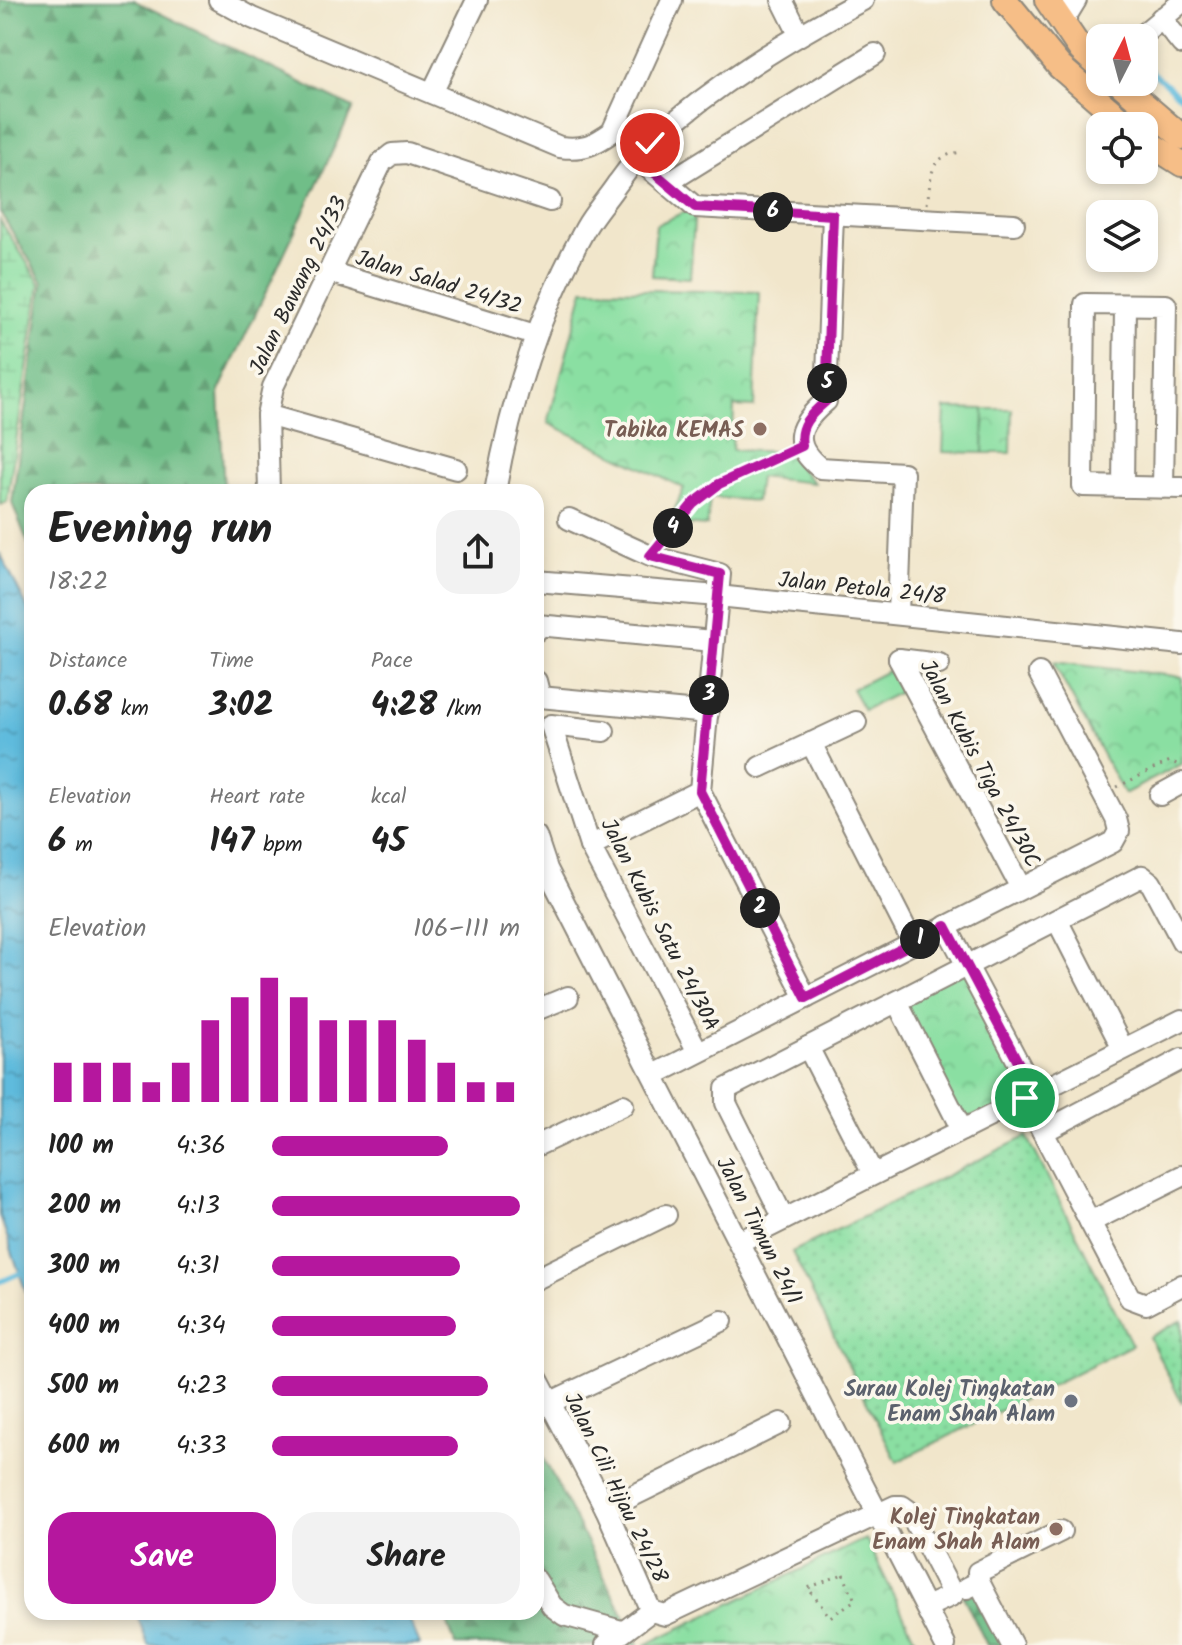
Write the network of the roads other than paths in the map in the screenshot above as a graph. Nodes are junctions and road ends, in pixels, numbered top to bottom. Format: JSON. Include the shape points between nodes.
{"nodes":[{"id":1,"x":219,"y":0,"type":"edge"},
{"id":2,"x":477,"y":0,"type":"edge"},
{"id":3,"x":672,"y":0,"type":"edge"},
{"id":4,"x":782,"y":0,"type":"edge"},
{"id":5,"x":863,"y":0,"type":"edge"},
{"id":6,"x":1005,"y":0,"type":"edge"},
{"id":7,"x":1047,"y":0,"type":"edge"},
{"id":8,"x":1076,"y":0,"type":"edge"},
{"id":9,"x":1182,"y":2,"type":"edge"},
{"id":10,"x":1161,"y":18,"type":"junction"},
{"id":11,"x":1062,"y":23,"type":"junction"},
{"id":12,"x":1154,"y":24,"type":"edge"},
{"id":13,"x":799,"y":34,"type":"junction"},
{"id":14,"x":1086,"y":44,"type":"edge"},
{"id":15,"x":1182,"y":44,"type":"edge"},
{"id":16,"x":875,"y":54,"type":"dead end"},
{"id":17,"x":432,"y":93,"type":"junction"},
{"id":18,"x":1135,"y":96,"type":"edge"},
{"id":19,"x":1112,"y":112,"type":"edge"},
{"id":20,"x":1180,"y":134,"type":"edge"},
{"id":21,"x":1158,"y":149,"type":"edge"},
{"id":22,"x":637,"y":158,"type":"junction"},
{"id":23,"x":1182,"y":164,"type":"edge"},
{"id":24,"x":667,"y":183,"type":"junction"},
{"id":25,"x":550,"y":201,"type":"dead end"},
{"id":26,"x":833,"y":215,"type":"junction"},
{"id":27,"x":1014,"y":224,"type":"dead end"},
{"id":28,"x":329,"y":272,"type":"junction"},
{"id":29,"x":1125,"y":305,"type":"junction"},
{"id":30,"x":535,"y":335,"type":"junction"},
{"id":31,"x":1173,"y":367,"type":"edge"},
{"id":32,"x":267,"y":415,"type":"junction"},
{"id":33,"x":1173,"y":449,"type":"edge"},
{"id":34,"x":456,"y":469,"type":"dead end"},
{"id":35,"x":269,"y":484,"type":"edge"},
{"id":36,"x":496,"y":484,"type":"edge"},
{"id":37,"x":1123,"y":487,"type":"junction"},
{"id":38,"x":1172,"y":488,"type":"edge"},
{"id":39,"x":569,"y":519,"type":"dead end"},
{"id":40,"x":544,"y":582,"type":"edge"},
{"id":41,"x":718,"y":596,"type":"junction"},
{"id":42,"x":898,"y":614,"type":"junction"},
{"id":43,"x":544,"y":626,"type":"edge"},
{"id":44,"x":713,"y":641,"type":"junction"},
{"id":45,"x":1182,"y":644,"type":"edge"},
{"id":46,"x":939,"y":664,"type":"dead end"},
{"id":47,"x":1039,"y":673,"type":"dead end"},
{"id":48,"x":544,"y":697,"type":"edge"},
{"id":49,"x":708,"y":713,"type":"junction"},
{"id":50,"x":856,"y":722,"type":"dead end"},
{"id":51,"x":604,"y":731,"type":"dead end"},
{"id":52,"x":811,"y":743,"type":"junction"},
{"id":53,"x":760,"y":767,"type":"dead end"},
{"id":54,"x":1182,"y":783,"type":"edge"},
{"id":55,"x":700,"y":791,"type":"junction"},
{"id":56,"x":1160,"y":795,"type":"dead end"},
{"id":57,"x":590,"y":846,"type":"junction"},
{"id":58,"x":544,"y":875,"type":"edge"},
{"id":59,"x":1021,"y":888,"type":"junction"},
{"id":60,"x":1057,"y":920,"type":"junction"},
{"id":61,"x":946,"y":926,"type":"junction"},
{"id":62,"x":1182,"y":941,"type":"edge"},
{"id":63,"x":913,"y":943,"type":"junction"},
{"id":64,"x":967,"y":965,"type":"junction"},
{"id":65,"x":568,"y":997,"type":"dead end"},
{"id":66,"x":806,"y":998,"type":"junction"},
{"id":67,"x":897,"y":1002,"type":"junction"},
{"id":68,"x":544,"y":1007,"type":"edge"},
{"id":69,"x":1182,"y":1020,"type":"edge"},
{"id":70,"x":808,"y":1047,"type":"junction"},
{"id":71,"x":1123,"y":1049,"type":"junction"},
{"id":72,"x":698,"y":1052,"type":"junction"},
{"id":73,"x":1182,"y":1059,"type":"edge"},
{"id":74,"x":654,"y":1075,"type":"junction"},
{"id":75,"x":1030,"y":1096,"type":"junction"},
{"id":76,"x":623,"y":1105,"type":"dead end"},
{"id":77,"x":962,"y":1130,"type":"junction"},
{"id":78,"x":1043,"y":1132,"type":"junction"},
{"id":79,"x":544,"y":1142,"type":"edge"},
{"id":80,"x":873,"y":1174,"type":"junction"},
{"id":81,"x":1182,"y":1176,"type":"edge"},
{"id":82,"x":666,"y":1215,"type":"dead end"},
{"id":83,"x":784,"y":1219,"type":"junction"},
{"id":84,"x":1090,"y":1222,"type":"junction"},
{"id":85,"x":739,"y":1242,"type":"junction"},
{"id":86,"x":544,"y":1275,"type":"edge"},
{"id":87,"x":1182,"y":1285,"type":"edge"},
{"id":88,"x":722,"y":1321,"type":"dead end"},
{"id":89,"x":544,"y":1393,"type":"edge"},
{"id":90,"x":549,"y":1403,"type":"junction"},
{"id":91,"x":781,"y":1423,"type":"dead end"},
{"id":92,"x":606,"y":1509,"type":"junction"},
{"id":93,"x":877,"y":1513,"type":"junction"},
{"id":94,"x":1061,"y":1531,"type":"dead end"},
{"id":95,"x":979,"y":1582,"type":"junction"},
{"id":96,"x":544,"y":1593,"type":"edge"},
{"id":97,"x":953,"y":1595,"type":"junction"},
{"id":98,"x":926,"y":1607,"type":"junction"},
{"id":99,"x":651,"y":1611,"type":"junction"},
{"id":100,"x":614,"y":1638,"type":"edge"},
{"id":101,"x":945,"y":1645,"type":"edge"},
{"id":102,"x":1012,"y":1645,"type":"edge"}],
"edges":[{"from":1,"to":17,"type":"street"},
{"from":2,"to":17,"type":"street"},
{"from":3,"to":17,"type":"street","via":[[612,132],[595,145],[578,150],[560,147]]},
{"from":4,"to":13,"type":"street"},
{"from":5,"to":13,"type":"street"},
{"from":6,"to":19,"type":"main road","via":[[1060,67]]},
{"from":7,"to":11,"type":"main road"},
{"from":8,"to":11,"type":"street"},
{"from":9,"to":10,"type":"street"},
{"from":10,"to":12,"type":"street"},
{"from":10,"to":15,"type":"street"},
{"from":11,"to":14,"type":"main road"},
{"from":13,"to":22,"type":"street","via":[[741,71]]},
{"from":16,"to":24,"type":"street"},
{"from":18,"to":20,"type":"main road"},
{"from":21,"to":23,"type":"main road"},
{"from":22,"to":24,"type":"street"},
{"from":22,"to":30,"type":"street","via":[[586,227]]},
{"from":24,"to":26,"type":"street","via":[[695,207]]},
{"from":25,"to":28,"type":"street","name":"Jalan Bawang 24/33","via":[[407,153],[392,154],[382,162]]},
{"from":26,"to":27,"type":"street"},
{"from":26,"to":42,"type":"street","via":[[826,401],[803,424],[800,435],[810,460],[820,468],[903,473]]},
{"from":28,"to":30,"type":"street","name":"Jalan Salad 24/32"},
{"from":28,"to":32,"type":"street","name":"Jalan Bawang 24/33","via":[[273,387]]},
{"from":29,"to":31,"type":"street","via":[[1166,305]]},
{"from":29,"to":37,"type":"street"},
{"from":29,"to":37,"type":"street","via":[[1085,304],[1083,486]]},
{"from":30,"to":36,"type":"street"},
{"from":31,"to":33,"type":"street"},
{"from":32,"to":34,"type":"street"},
{"from":32,"to":35,"type":"street","name":"Jalan Bawang 24/33"},
{"from":33,"to":38,"type":"street"},
{"from":37,"to":38,"type":"street"},
{"from":39,"to":41,"type":"street","via":[[650,556],[720,574]]},
{"from":40,"to":41,"type":"street","name":"Jalan Petola 24/8"},
{"from":41,"to":42,"type":"street","name":"Jalan Petola 24/8"},
{"from":41,"to":44,"type":"street"},
{"from":42,"to":45,"type":"street","name":"Jalan Petola 24/8"},
{"from":43,"to":44,"type":"street"},
{"from":44,"to":49,"type":"street"},
{"from":46,"to":59,"type":"street","name":"Jalan Kubis Tiga 24/30C","via":[[899,659]]},
{"from":47,"to":59,"type":"street","via":[[1119,831],[1113,842]]},
{"from":48,"to":49,"type":"street"},
{"from":49,"to":55,"type":"street"},
{"from":50,"to":52,"type":"street"},
{"from":51,"to":57,"type":"street","name":"Jalan Kubis Satu 24/30A","via":[[551,725]]},
{"from":52,"to":53,"type":"street"},
{"from":52,"to":63,"type":"street"},
{"from":54,"to":56,"type":"street"},
{"from":55,"to":57,"type":"street"},
{"from":55,"to":66,"type":"street"},
{"from":57,"to":72,"type":"street","name":"Jalan Kubis Satu 24/30A"},
{"from":58,"to":74,"type":"street","name":"Jalan Timun 24/1"},
{"from":59,"to":61,"type":"street"},
{"from":60,"to":62,"type":"street","via":[[1142,876]]},
{"from":60,"to":64,"type":"street"},
{"from":60,"to":71,"type":"street"},
{"from":61,"to":63,"type":"street"},
{"from":61,"to":64,"type":"street"},
{"from":63,"to":66,"type":"street"},
{"from":64,"to":67,"type":"street"},
{"from":64,"to":75,"type":"street"},
{"from":65,"to":68,"type":"street"},
{"from":66,"to":72,"type":"street"},
{"from":67,"to":70,"type":"street"},
{"from":67,"to":77,"type":"street"},
{"from":69,"to":71,"type":"street"},
{"from":70,"to":80,"type":"street"},
{"from":70,"to":83,"type":"street","via":[[726,1089],[726,1103]]},
{"from":71,"to":75,"type":"street"},
{"from":72,"to":74,"type":"street"},
{"from":73,"to":78,"type":"street"},
{"from":74,"to":85,"type":"street","name":"Jalan Timun 24/1"},
{"from":75,"to":77,"type":"street"},
{"from":75,"to":78,"type":"street"},
{"from":76,"to":79,"type":"street"},
{"from":77,"to":80,"type":"street"},
{"from":78,"to":84,"type":"street"},
{"from":80,"to":83,"type":"street"},
{"from":81,"to":84,"type":"street"},
{"from":82,"to":86,"type":"street"},
{"from":83,"to":85,"type":"street"},
{"from":84,"to":87,"type":"street","via":[[1136,1303],[1146,1304]]},
{"from":85,"to":93,"type":"street","name":"Jalan Timun 24/1"},
{"from":88,"to":90,"type":"street"},
{"from":89,"to":90,"type":"street","name":"Jalan Cili Hijau 24/28"},
{"from":90,"to":92,"type":"street","name":"Jalan Cili Hijau 24/28"},
{"from":91,"to":92,"type":"street"},
{"from":92,"to":99,"type":"street","name":"Jalan Cili Hijau 24/28"},
{"from":93,"to":97,"type":"street","via":[[895,1506],[909,1511]]},
{"from":93,"to":98,"type":"street","name":"Jalan Timun 24/1"},
{"from":93,"to":99,"type":"street","name":"Jalan Cili Hijau 24/28","via":[[665,1615]]},
{"from":94,"to":95,"type":"street","via":[[978,1572]]},
{"from":95,"to":97,"type":"street"},
{"from":95,"to":102,"type":"street"},
{"from":96,"to":100,"type":"street","via":[[564,1615]]},
{"from":97,"to":98,"type":"street"},
{"from":98,"to":101,"type":"street","name":"Jalan Timun 24/1"},
{"from":99,"to":100,"type":"street"}]}
